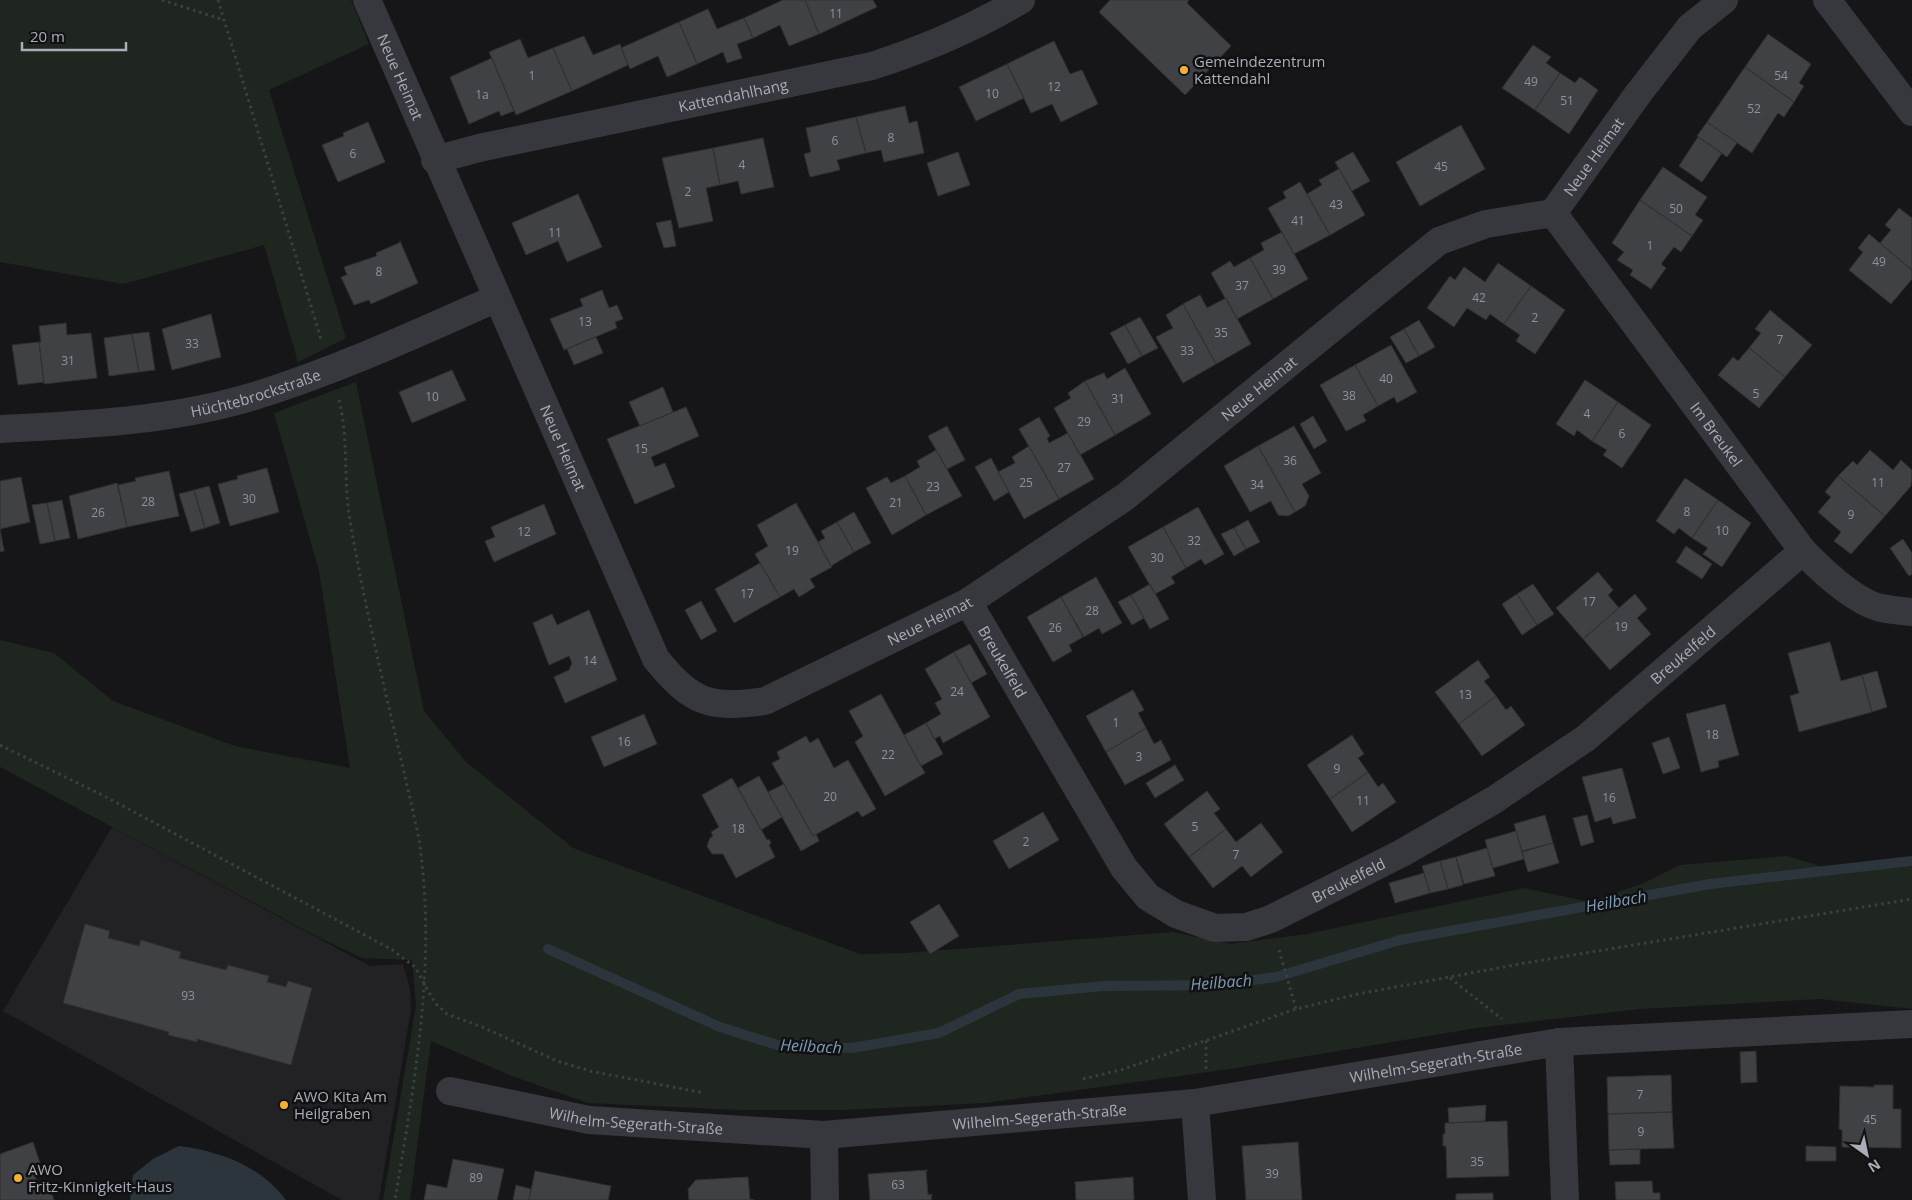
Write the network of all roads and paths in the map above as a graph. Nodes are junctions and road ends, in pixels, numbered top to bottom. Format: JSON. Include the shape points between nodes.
{"nodes":[{"id":1,"x":162,"y":0,"type":"edge"},
{"id":2,"x":218,"y":0,"type":"edge"},
{"id":3,"x":367,"y":0,"type":"edge"},
{"id":4,"x":1021,"y":0,"type":"edge"},
{"id":5,"x":1724,"y":0,"type":"edge"},
{"id":6,"x":1827,"y":0,"type":"edge"},
{"id":7,"x":224,"y":20,"type":"junction"},
{"id":8,"x":1912,"y":112,"type":"edge"},
{"id":9,"x":435,"y":160,"type":"junction"},
{"id":10,"x":1553,"y":213,"type":"junction"},
{"id":11,"x":497,"y":298,"type":"junction"},
{"id":12,"x":331,"y":370,"type":"junction"},
{"id":13,"x":0,"y":429,"type":"edge"},
{"id":14,"x":1802,"y":551,"type":"junction"},
{"id":15,"x":968,"y":602,"type":"junction"},
{"id":16,"x":1912,"y":612,"type":"edge"},
{"id":17,"x":0,"y":745,"type":"edge"},
{"id":18,"x":1912,"y":899,"type":"edge"},
{"id":19,"x":1283,"y":962,"type":"dead end"},
{"id":20,"x":1450,"y":978,"type":"junction"},
{"id":21,"x":425,"y":984,"type":"junction"},
{"id":22,"x":1296,"y":1009,"type":"junction"},
{"id":23,"x":1912,"y":1024,"type":"edge"},
{"id":24,"x":1548,"y":1044,"type":"junction"},
{"id":25,"x":1075,"y":1080,"type":"dead end"},
{"id":26,"x":450,"y":1091,"type":"dead end"},
{"id":27,"x":707,"y":1093,"type":"dead end"},
{"id":28,"x":1195,"y":1102,"type":"junction"},
{"id":29,"x":824,"y":1135,"type":"junction"},
{"id":30,"x":395,"y":1200,"type":"edge"},
{"id":31,"x":825,"y":1200,"type":"edge"},
{"id":32,"x":1202,"y":1200,"type":"edge"},
{"id":33,"x":1565,"y":1200,"type":"edge"}],
"edges":[{"from":1,"to":7,"type":"path"},
{"from":2,"to":7,"type":"path"},
{"from":3,"to":9,"type":"street","name":"Neue Heimat"},
{"from":4,"to":9,"type":"street","name":"Kattendahlhang","via":[[984,22],[926,49],[872,66]]},
{"from":5,"to":10,"type":"street","name":"Neue Heimat","via":[[1690,27]]},
{"from":6,"to":8,"type":"street"},
{"from":7,"to":12,"type":"path"},
{"from":9,"to":11,"type":"street","name":"Neue Heimat"},
{"from":10,"to":14,"type":"street","name":"Im Breukel"},
{"from":10,"to":15,"type":"street","name":"Neue Heimat","via":[[1486,224],[1439,241],[1125,497]]},
{"from":11,"to":12,"type":"street","name":"Hüchtebrockstraße"},
{"from":11,"to":15,"type":"street","name":"Neue Heimat","via":[[656,659],[672,679],[697,699],[731,706],[765,701]]},
{"from":12,"to":13,"type":"street","name":"Hüchtebrockstraße","via":[[250,397],[173,414],[91,425]]},
{"from":12,"to":21,"type":"path","via":[[345,424],[347,493],[356,557],[424,870]]},
{"from":14,"to":15,"type":"street","name":"Breukelfeld","via":[[1586,738],[1494,800],[1402,853],[1270,919],[1246,927],[1214,928],[1176,914],[1148,897],[1124,868]]},
{"from":14,"to":16,"type":"street","name":"Im Breukel","via":[[1823,573],[1849,592],[1879,608]]},
{"from":17,"to":21,"type":"path","via":[[106,797],[391,949],[415,967]]},
{"from":18,"to":20,"type":"path","via":[[1524,962]]},
{"from":19,"to":22,"type":"path"},
{"from":20,"to":22,"type":"path"},
{"from":20,"to":24,"type":"path"},
{"from":21,"to":27,"type":"path","via":[[435,1003],[447,1014],[557,1061],[590,1071]]},
{"from":21,"to":30,"type":"path","via":[[414,1086]]},
{"from":22,"to":25,"type":"path","via":[[1124,1069]]},
{"from":23,"to":24,"type":"street","name":"Wilhelm-Segerath-Straße"},
{"from":24,"to":28,"type":"street","name":"Wilhelm-Segerath-Straße"},
{"from":24,"to":33,"type":"street"},
{"from":26,"to":29,"type":"street","name":"Wilhelm-Segerath-Straße","via":[[589,1120]]},
{"from":28,"to":29,"type":"street","name":"Wilhelm-Segerath-Straße"},
{"from":28,"to":32,"type":"street"},
{"from":29,"to":31,"type":"street"}]}
